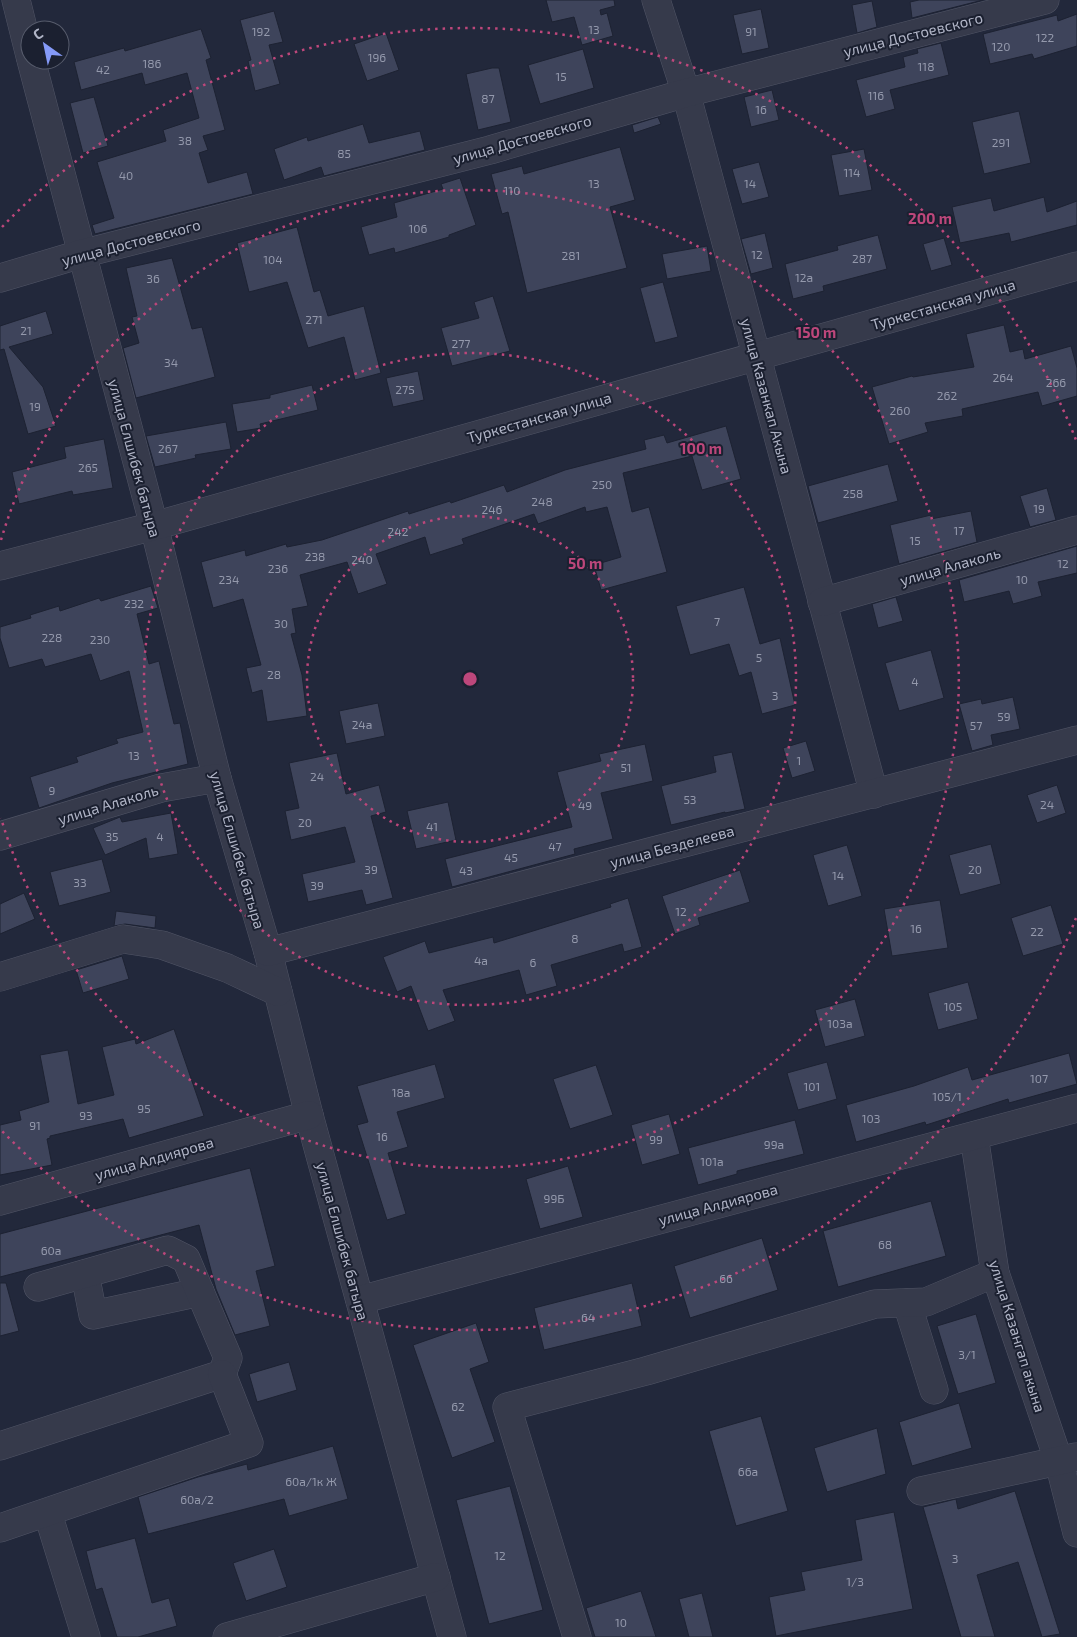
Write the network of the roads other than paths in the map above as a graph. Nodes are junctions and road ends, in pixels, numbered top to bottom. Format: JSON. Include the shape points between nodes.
{"nodes":[{"id":1,"x":656,"y":0,"type":"edge"},
{"id":2,"x":1045,"y":0,"type":"edge"},
{"id":3,"x":18,"y":4,"type":"edge"},
{"id":4,"x":22,"y":20,"type":"edge"},
{"id":5,"x":34,"y":70,"type":"edge"},
{"id":6,"x":686,"y":93,"type":"junction"},
{"id":7,"x":81,"y":254,"type":"junction"},
{"id":8,"x":1077,"y":266,"type":"edge"},
{"id":9,"x":0,"y":278,"type":"edge"},
{"id":10,"x":756,"y":356,"type":"junction"},
{"id":11,"x":154,"y":526,"type":"junction"},
{"id":12,"x":1077,"y":530,"type":"edge"},
{"id":13,"x":0,"y":566,"type":"edge"},
{"id":14,"x":822,"y":602,"type":"junction"},
{"id":15,"x":1077,"y":740,"type":"edge"},
{"id":16,"x":217,"y":778,"type":"junction"},
{"id":17,"x":874,"y":794,"type":"junction"},
{"id":18,"x":0,"y":836,"type":"edge"},
{"id":19,"x":268,"y":952,"type":"junction"},
{"id":20,"x":0,"y":977,"type":"edge"},
{"id":21,"x":278,"y":992,"type":"junction"},
{"id":22,"x":1077,"y":1108,"type":"edge"},
{"id":23,"x":309,"y":1116,"type":"junction"},
{"id":24,"x":974,"y":1136,"type":"junction"},
{"id":25,"x":0,"y":1201,"type":"edge"},
{"id":26,"x":995,"y":1273,"type":"junction"},
{"id":27,"x":85,"y":1274,"type":"junction"},
{"id":28,"x":38,"y":1287,"type":"dead end"},
{"id":29,"x":200,"y":1292,"type":"junction"},
{"id":30,"x":360,"y":1300,"type":"junction"},
{"id":31,"x":907,"y":1303,"type":"junction"},
{"id":32,"x":222,"y":1374,"type":"junction"},
{"id":33,"x":934,"y":1390,"type":"dead end"},
{"id":34,"x":0,"y":1446,"type":"edge"},
{"id":35,"x":1068,"y":1459,"type":"edge"},
{"id":36,"x":921,"y":1491,"type":"dead end"},
{"id":37,"x":48,"y":1514,"type":"junction"},
{"id":38,"x":0,"y":1528,"type":"edge"},
{"id":39,"x":1077,"y":1533,"type":"edge"},
{"id":40,"x":436,"y":1577,"type":"junction"},
{"id":41,"x":86,"y":1637,"type":"edge"},
{"id":42,"x":227,"y":1637,"type":"edge"},
{"id":43,"x":452,"y":1637,"type":"edge"},
{"id":44,"x":577,"y":1637,"type":"edge"}],
"edges":[{"from":1,"to":6,"type":"street","name":"улица Казанкап Акына"},
{"from":2,"to":6,"type":"street","name":"улица Достоевского"},
{"from":3,"to":4,"type":"street"},
{"from":5,"to":7,"type":"street","name":"улица Елшибек батыра"},
{"from":6,"to":7,"type":"street","name":"улица Достоевского","via":[[490,150]]},
{"from":6,"to":10,"type":"street","name":"улица Казанкап Акына"},
{"from":7,"to":9,"type":"street","name":"улица Достоевского"},
{"from":7,"to":11,"type":"street","name":"улица Елшибек батыра"},
{"from":8,"to":10,"type":"street","name":"Туркестанская улица"},
{"from":10,"to":11,"type":"street","name":"Туркестанская улица"},
{"from":10,"to":14,"type":"street","name":"улица Казанкап Акына"},
{"from":11,"to":13,"type":"street","name":"Туркестанская улица"},
{"from":11,"to":16,"type":"street","name":"улица Елшибек батыра"},
{"from":12,"to":14,"type":"street","name":"улица Алаколь"},
{"from":14,"to":17,"type":"street","name":"улица Казанкап Акына"},
{"from":15,"to":17,"type":"street","name":"улица Безделеева"},
{"from":16,"to":18,"type":"street","name":"улица Алаколь","via":[[161,788]]},
{"from":16,"to":19,"type":"street","name":"улица Елшибек батыра"},
{"from":17,"to":19,"type":"street","name":"улица Безделеева"},
{"from":19,"to":21,"type":"street","name":"улица Елшибек батыра"},
{"from":20,"to":21,"type":"street","via":[[123,939],[162,945],[227,968]]},
{"from":21,"to":23,"type":"street","name":"улица Елшибек батыра"},
{"from":22,"to":24,"type":"street","name":"улица Алдиярова"},
{"from":23,"to":25,"type":"street","name":"улица Алдиярова"},
{"from":23,"to":30,"type":"street","name":"улица Елшибек батыра"},
{"from":24,"to":26,"type":"street","name":"улица Казангап акына"},
{"from":24,"to":30,"type":"street","name":"улица Алдиярова"},
{"from":26,"to":31,"type":"street","via":[[926,1302]]},
{"from":26,"to":35,"type":"street","name":"улица Казангап акына"},
{"from":27,"to":28,"type":"street"},
{"from":27,"to":29,"type":"street","via":[[168,1250],[186,1259]]},
{"from":27,"to":29,"type":"street","via":[[93,1315]]},
{"from":29,"to":32,"type":"street","via":[[228,1358]]},
{"from":30,"to":40,"type":"street","name":"улица Елшибек батыра"},
{"from":31,"to":33,"type":"street"},
{"from":31,"to":44,"type":"street","via":[[876,1304],[646,1371],[507,1407]]},
{"from":32,"to":34,"type":"street"},
{"from":32,"to":37,"type":"street","via":[[249,1443]]},
{"from":35,"to":36,"type":"street"},
{"from":35,"to":39,"type":"street","name":"улица Казангап акына"},
{"from":37,"to":38,"type":"street"},
{"from":37,"to":41,"type":"street"},
{"from":40,"to":42,"type":"street"},
{"from":40,"to":43,"type":"street","name":"улица Елшибек батыра"}]}
